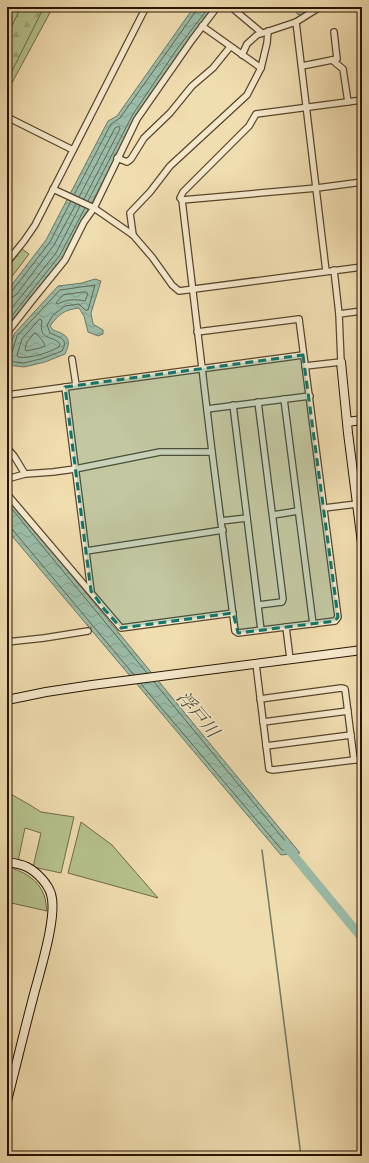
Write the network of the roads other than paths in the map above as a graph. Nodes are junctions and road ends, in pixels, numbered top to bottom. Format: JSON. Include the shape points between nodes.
{"nodes":[{"id":1,"x":146,"y":7,"type":"edge"},
{"id":2,"x":217,"y":7,"type":"edge"},
{"id":3,"x":232,"y":7,"type":"edge"},
{"id":4,"x":320,"y":7,"type":"edge"},
{"id":5,"x":361,"y":20,"type":"dead end"},
{"id":6,"x":296,"y":22,"type":"junction"},
{"id":7,"x":202,"y":26,"type":"junction"},
{"id":8,"x":268,"y":31,"type":"junction"},
{"id":9,"x":334,"y":32,"type":"dead end"},
{"id":10,"x":262,"y":33,"type":"junction"},
{"id":11,"x":362,"y":33,"type":"edge"},
{"id":12,"x":230,"y":47,"type":"junction"},
{"id":13,"x":242,"y":55,"type":"junction"},
{"id":14,"x":332,"y":60,"type":"junction"},
{"id":15,"x":302,"y":66,"type":"junction"},
{"id":16,"x":261,"y":68,"type":"junction"},
{"id":17,"x":362,"y":100,"type":"edge"},
{"id":18,"x":348,"y":102,"type":"junction"},
{"id":19,"x":307,"y":108,"type":"junction"},
{"id":20,"x":7,"y":117,"type":"edge"},
{"id":21,"x":73,"y":150,"type":"junction"},
{"id":22,"x":117,"y":158,"type":"junction"},
{"id":23,"x":362,"y":182,"type":"edge"},
{"id":24,"x":317,"y":188,"type":"junction"},
{"id":25,"x":53,"y":189,"type":"junction"},
{"id":26,"x":182,"y":200,"type":"junction"},
{"id":27,"x":94,"y":208,"type":"junction"},
{"id":28,"x":133,"y":235,"type":"junction"},
{"id":29,"x":7,"y":262,"type":"edge"},
{"id":30,"x":362,"y":267,"type":"edge"},
{"id":31,"x":334,"y":270,"type":"junction"},
{"id":32,"x":326,"y":271,"type":"junction"},
{"id":33,"x":192,"y":289,"type":"junction"},
{"id":34,"x":362,"y":311,"type":"edge"},
{"id":35,"x":339,"y":314,"type":"junction"},
{"id":36,"x":197,"y":332,"type":"junction"},
{"id":37,"x":7,"y":335,"type":"edge"},
{"id":38,"x":303,"y":355,"type":"junction"},
{"id":39,"x":72,"y":359,"type":"dead end"},
{"id":40,"x":341,"y":362,"type":"junction"},
{"id":41,"x":306,"y":366,"type":"junction"},
{"id":42,"x":202,"y":368,"type":"junction"},
{"id":43,"x":76,"y":385,"type":"junction"},
{"id":44,"x":65,"y":387,"type":"junction"},
{"id":45,"x":7,"y":395,"type":"edge"},
{"id":46,"x":310,"y":396,"type":"junction"},
{"id":47,"x":284,"y":399,"type":"junction"},
{"id":48,"x":258,"y":402,"type":"junction"},
{"id":49,"x":233,"y":405,"type":"junction"},
{"id":50,"x":207,"y":409,"type":"junction"},
{"id":51,"x":362,"y":420,"type":"edge"},
{"id":52,"x":347,"y":422,"type":"junction"},
{"id":53,"x":7,"y":448,"type":"edge"},
{"id":54,"x":212,"y":452,"type":"junction"},
{"id":55,"x":75,"y":468,"type":"junction"},
{"id":56,"x":25,"y":474,"type":"junction"},
{"id":57,"x":7,"y":478,"type":"edge"},
{"id":58,"x":7,"y":494,"type":"edge"},
{"id":59,"x":357,"y":504,"type":"junction"},
{"id":60,"x":324,"y":508,"type":"junction"},
{"id":61,"x":298,"y":511,"type":"junction"},
{"id":62,"x":273,"y":515,"type":"junction"},
{"id":63,"x":247,"y":518,"type":"junction"},
{"id":64,"x":221,"y":521,"type":"junction"},
{"id":65,"x":223,"y":530,"type":"junction"},
{"id":66,"x":362,"y":537,"type":"edge"},
{"id":67,"x":86,"y":551,"type":"junction"},
{"id":68,"x":91,"y":591,"type":"junction"},
{"id":69,"x":258,"y":605,"type":"junction"},
{"id":70,"x":233,"y":613,"type":"junction"},
{"id":71,"x":313,"y":624,"type":"junction"},
{"id":72,"x":286,"y":627,"type":"junction"},
{"id":73,"x":88,"y":630,"type":"dead end"},
{"id":74,"x":261,"y":630,"type":"junction"},
{"id":75,"x":7,"y":642,"type":"edge"},
{"id":76,"x":362,"y":650,"type":"edge"},
{"id":77,"x":290,"y":659,"type":"junction"},
{"id":78,"x":256,"y":664,"type":"junction"},
{"id":79,"x":260,"y":699,"type":"junction"},
{"id":80,"x":7,"y":700,"type":"edge"},
{"id":81,"x":348,"y":711,"type":"junction"},
{"id":82,"x":263,"y":722,"type":"junction"},
{"id":83,"x":351,"y":735,"type":"junction"},
{"id":84,"x":266,"y":746,"type":"junction"},
{"id":85,"x":362,"y":759,"type":"edge"},
{"id":86,"x":354,"y":760,"type":"junction"},
{"id":87,"x":7,"y":862,"type":"edge"},
{"id":88,"x":7,"y":1101,"type":"edge"}],
"edges":[{"from":1,"to":21,"type":"street"},
{"from":2,"to":7,"type":"street"},
{"from":3,"to":10,"type":"street"},
{"from":4,"to":6,"type":"street"},
{"from":5,"to":11,"type":"street"},
{"from":6,"to":8,"type":"street"},
{"from":6,"to":15,"type":"street"},
{"from":7,"to":12,"type":"street"},
{"from":7,"to":22,"type":"street","via":[[137,119]]},
{"from":8,"to":10,"type":"street"},
{"from":8,"to":16,"type":"street"},
{"from":9,"to":14,"type":"street","via":[[337,59]]},
{"from":10,"to":13,"type":"street","via":[[248,44]]},
{"from":12,"to":13,"type":"street"},
{"from":12,"to":22,"type":"street","via":[[213,68],[192,86],[170,113],[144,138],[131,159],[127,162]]},
{"from":13,"to":16,"type":"street"},
{"from":14,"to":15,"type":"street"},
{"from":14,"to":18,"type":"street","via":[[343,69]]},
{"from":15,"to":19,"type":"street"},
{"from":16,"to":28,"type":"street","via":[[247,95],[178,158],[130,213]]},
{"from":17,"to":18,"type":"street"},
{"from":18,"to":19,"type":"street"},
{"from":19,"to":24,"type":"street"},
{"from":19,"to":26,"type":"street","via":[[256,114],[249,126],[183,192],[180,198]]},
{"from":20,"to":21,"type":"street"},
{"from":21,"to":25,"type":"street"},
{"from":22,"to":27,"type":"street"},
{"from":23,"to":24,"type":"street"},
{"from":24,"to":26,"type":"street"},
{"from":24,"to":32,"type":"street"},
{"from":25,"to":27,"type":"street"},
{"from":25,"to":29,"type":"street","via":[[35,224]]},
{"from":26,"to":33,"type":"street"},
{"from":27,"to":28,"type":"street"},
{"from":27,"to":37,"type":"street","via":[[65,260]]},
{"from":28,"to":33,"type":"street","via":[[172,285],[179,290]]},
{"from":30,"to":31,"type":"street"},
{"from":31,"to":32,"type":"street"},
{"from":31,"to":35,"type":"street"},
{"from":32,"to":33,"type":"street"},
{"from":33,"to":36,"type":"street"},
{"from":34,"to":35,"type":"street"},
{"from":35,"to":40,"type":"street"},
{"from":36,"to":38,"type":"street","via":[[299,318]]},
{"from":36,"to":42,"type":"street"},
{"from":38,"to":41,"type":"street"},
{"from":38,"to":42,"type":"street"},
{"from":39,"to":43,"type":"street"},
{"from":40,"to":41,"type":"street"},
{"from":40,"to":52,"type":"street"},
{"from":41,"to":46,"type":"street"},
{"from":42,"to":43,"type":"street"},
{"from":42,"to":50,"type":"street"},
{"from":43,"to":44,"type":"street"},
{"from":44,"to":45,"type":"street"},
{"from":44,"to":55,"type":"street"},
{"from":46,"to":47,"type":"street"},
{"from":46,"to":60,"type":"street"},
{"from":47,"to":48,"type":"street"},
{"from":47,"to":61,"type":"street"},
{"from":48,"to":49,"type":"street"},
{"from":48,"to":62,"type":"street"},
{"from":49,"to":50,"type":"street"},
{"from":49,"to":63,"type":"street"},
{"from":50,"to":54,"type":"street"},
{"from":51,"to":52,"type":"street"},
{"from":52,"to":59,"type":"street"},
{"from":53,"to":56,"type":"street"},
{"from":54,"to":55,"type":"street","via":[[160,452]]},
{"from":54,"to":64,"type":"street"},
{"from":55,"to":56,"type":"street"},
{"from":55,"to":67,"type":"street"},
{"from":56,"to":57,"type":"street"},
{"from":58,"to":68,"type":"street"},
{"from":59,"to":60,"type":"street"},
{"from":59,"to":66,"type":"street"},
{"from":60,"to":71,"type":"street","via":[[338,617],[335,621]]},
{"from":61,"to":62,"type":"street"},
{"from":61,"to":71,"type":"street"},
{"from":62,"to":69,"type":"street","via":[[283,599],[282,602]]},
{"from":63,"to":64,"type":"street"},
{"from":63,"to":69,"type":"street"},
{"from":64,"to":65,"type":"street"},
{"from":65,"to":67,"type":"street"},
{"from":65,"to":70,"type":"street"},
{"from":67,"to":68,"type":"street"},
{"from":68,"to":70,"type":"street","via":[[121,628]]},
{"from":69,"to":74,"type":"street"},
{"from":70,"to":74,"type":"street","via":[[238,633]]},
{"from":71,"to":72,"type":"street"},
{"from":72,"to":74,"type":"street"},
{"from":72,"to":77,"type":"street"},
{"from":73,"to":75,"type":"street"},
{"from":76,"to":77,"type":"street"},
{"from":77,"to":78,"type":"street"},
{"from":78,"to":79,"type":"street"},
{"from":78,"to":80,"type":"street","via":[[46,692]]},
{"from":79,"to":81,"type":"street","via":[[341,688],[345,689]]},
{"from":79,"to":82,"type":"street"},
{"from":81,"to":82,"type":"street"},
{"from":81,"to":83,"type":"street"},
{"from":82,"to":84,"type":"street"},
{"from":83,"to":84,"type":"street"},
{"from":83,"to":86,"type":"street"},
{"from":84,"to":86,"type":"street","via":[[269,769],[272,770]]},
{"from":85,"to":86,"type":"street"},
{"from":87,"to":88,"type":"street","via":[[27,867],[36,873],[51,892],[53,902],[44,953]]}]}
